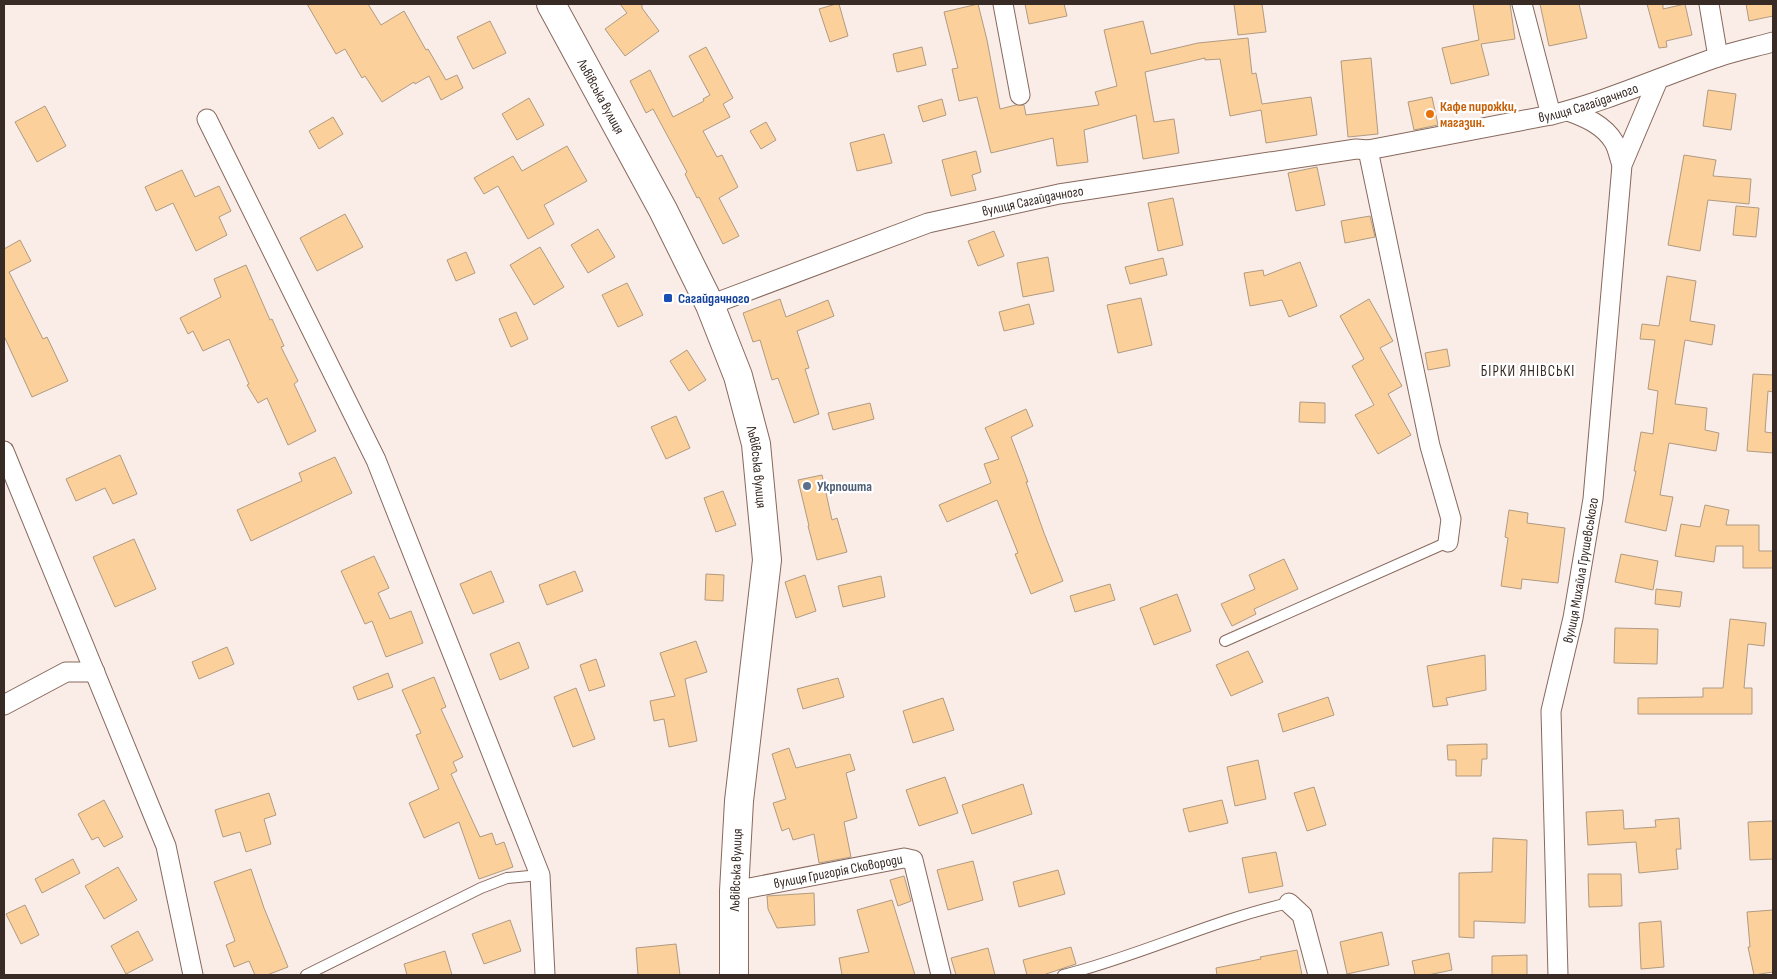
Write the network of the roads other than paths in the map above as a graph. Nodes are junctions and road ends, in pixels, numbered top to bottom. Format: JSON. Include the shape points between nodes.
{"nodes":[{"id":1,"x":551,"y":4,"type":"edge"},
{"id":2,"x":1003,"y":4,"type":"edge"},
{"id":3,"x":1522,"y":4,"type":"edge"},
{"id":4,"x":1709,"y":4,"type":"edge"},
{"id":5,"x":1773,"y":42,"type":"edge"},
{"id":6,"x":1718,"y":57,"type":"junction"},
{"id":7,"x":1658,"y":80,"type":"junction"},
{"id":8,"x":1020,"y":95,"type":"dead end"},
{"id":9,"x":1560,"y":113,"type":"junction"},
{"id":10,"x":207,"y":120,"type":"dead end"},
{"id":11,"x":1368,"y":150,"type":"junction"},
{"id":12,"x":1622,"y":165,"type":"junction"},
{"id":13,"x":710,"y":305,"type":"junction"},
{"id":14,"x":4,"y":451,"type":"edge"},
{"id":15,"x":1448,"y":542,"type":"joint"},
{"id":16,"x":1224,"y":641,"type":"dead end"},
{"id":17,"x":95,"y":672,"type":"junction"},
{"id":18,"x":4,"y":706,"type":"edge"},
{"id":19,"x":540,"y":875,"type":"junction"},
{"id":20,"x":734,"y":891,"type":"junction"},
{"id":21,"x":1289,"y":903,"type":"joint"},
{"id":22,"x":193,"y":975,"type":"edge"},
{"id":23,"x":306,"y":975,"type":"edge"},
{"id":24,"x":544,"y":975,"type":"edge"},
{"id":25,"x":734,"y":975,"type":"edge"},
{"id":26,"x":941,"y":975,"type":"edge"},
{"id":27,"x":1063,"y":975,"type":"edge"},
{"id":28,"x":1318,"y":975,"type":"edge"},
{"id":29,"x":1558,"y":975,"type":"edge"}],
"edges":[{"from":1,"to":13,"type":"main road","name":"Львівська вулиця","via":[[663,210]]},
{"from":2,"to":8,"type":"street"},
{"from":3,"to":9,"type":"street"},
{"from":4,"to":6,"type":"street"},
{"from":5,"to":6,"type":"street","name":"вулиця Сагайдачного"},
{"from":6,"to":7,"type":"street","name":"вулиця Сагайдачного"},
{"from":7,"to":9,"type":"street","name":"вулиця Сагайдачного"},
{"from":7,"to":12,"type":"street","name":"вулиця Михайла Грушевського"},
{"from":9,"to":11,"type":"street","name":"вулиця Сагайдачного"},
{"from":9,"to":12,"type":"street","name":"вулиця Михайла Грушевського","via":[[1586,117],[1600,127],[1613,141]]},
{"from":10,"to":19,"type":"street","via":[[376,460]]},
{"from":11,"to":13,"type":"street","name":"вулиця Сагайдачного","via":[[1356,149],[1059,194],[928,223]]},
{"from":11,"to":15,"type":"street","via":[[1430,446],[1451,518]]},
{"from":12,"to":29,"type":"street","name":"вулиця Михайла Грушевського","via":[[1593,499],[1572,618],[1551,711]]},
{"from":13,"to":20,"type":"main road","name":"Львівська вулиця","via":[[738,376],[756,444],[767,560],[739,801]]},
{"from":14,"to":17,"type":"street"},
{"from":15,"to":16,"type":"lane"},
{"from":17,"to":18,"type":"street","via":[[66,672]]},
{"from":17,"to":22,"type":"street","via":[[166,846]]},
{"from":19,"to":23,"type":"lane","via":[[507,878],[481,888]]},
{"from":19,"to":24,"type":"street"},
{"from":20,"to":25,"type":"main road","name":"Львівська вулиця"},
{"from":20,"to":26,"type":"street","name":"вулиця Григорія Сковороди","via":[[904,858],[913,860]]},
{"from":21,"to":27,"type":"lane","via":[[1163,942],[1094,968]]},
{"from":21,"to":28,"type":"street","via":[[1302,915]]}]}
